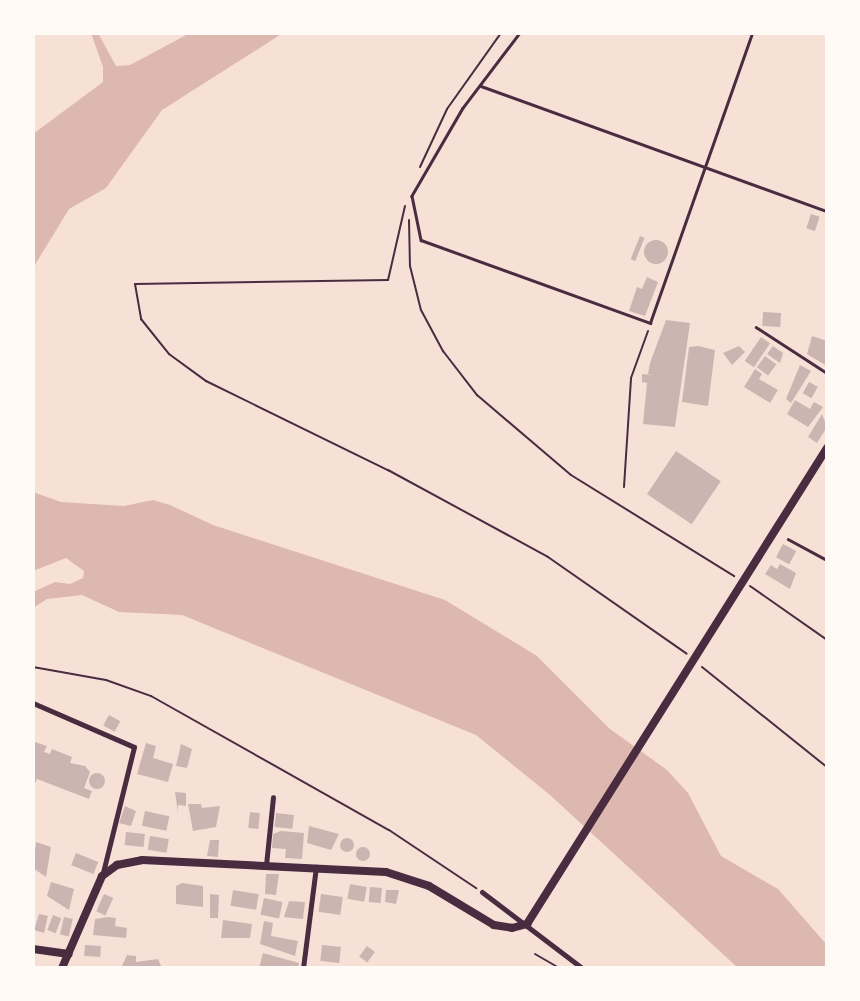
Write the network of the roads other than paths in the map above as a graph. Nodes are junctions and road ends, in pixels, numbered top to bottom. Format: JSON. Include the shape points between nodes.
{"nodes":[{"id":1,"x":520,"y":33,"type":"edge"},
{"id":2,"x":752,"y":33,"type":"edge"},
{"id":3,"x":479,"y":86,"type":"junction"},
{"id":4,"x":705,"y":167,"type":"junction"},
{"id":5,"x":827,"y":211,"type":"edge"},
{"id":6,"x":756,"y":327,"type":"dead end"},
{"id":7,"x":827,"y":373,"type":"edge"},
{"id":8,"x":827,"y":448,"type":"edge"},
{"id":9,"x":788,"y":539,"type":"dead end"},
{"id":10,"x":827,"y":560,"type":"edge"},
{"id":11,"x":33,"y":703,"type":"edge"},
{"id":12,"x":273,"y":797,"type":"dead end"},
{"id":13,"x":266,"y":865,"type":"junction"},
{"id":14,"x":316,"y":867,"type":"junction"},
{"id":15,"x":102,"y":876,"type":"junction"},
{"id":16,"x":482,"y":892,"type":"road end"},
{"id":17,"x":526,"y":924,"type":"junction"},
{"id":18,"x":33,"y":949,"type":"edge"},
{"id":19,"x":69,"y":954,"type":"junction"},
{"id":20,"x":62,"y":968,"type":"edge"},
{"id":21,"x":303,"y":968,"type":"edge"},
{"id":22,"x":582,"y":968,"type":"edge"}],
"edges":[{"from":1,"to":3,"type":"lane"},
{"from":2,"to":4,"type":"lane"},
{"from":3,"to":4,"type":"lane"},
{"from":3,"to":4,"type":"lane","via":[[412,196],[421,240],[431,247],[650,323]]},
{"from":4,"to":5,"type":"lane"},
{"from":6,"to":7,"type":"lane"},
{"from":8,"to":17,"type":"main road"},
{"from":9,"to":10,"type":"lane"},
{"from":11,"to":15,"type":"street","via":[[134,747]]},
{"from":12,"to":13,"type":"street"},
{"from":13,"to":14,"type":"main road"},
{"from":13,"to":15,"type":"main road","via":[[142,860],[117,865]]},
{"from":14,"to":17,"type":"main road","via":[[409,877],[494,925]]},
{"from":14,"to":21,"type":"street"},
{"from":15,"to":19,"type":"main road"},
{"from":16,"to":17,"type":"street"},
{"from":17,"to":22,"type":"street"},
{"from":18,"to":19,"type":"main road"},
{"from":19,"to":20,"type":"main road"}]}
